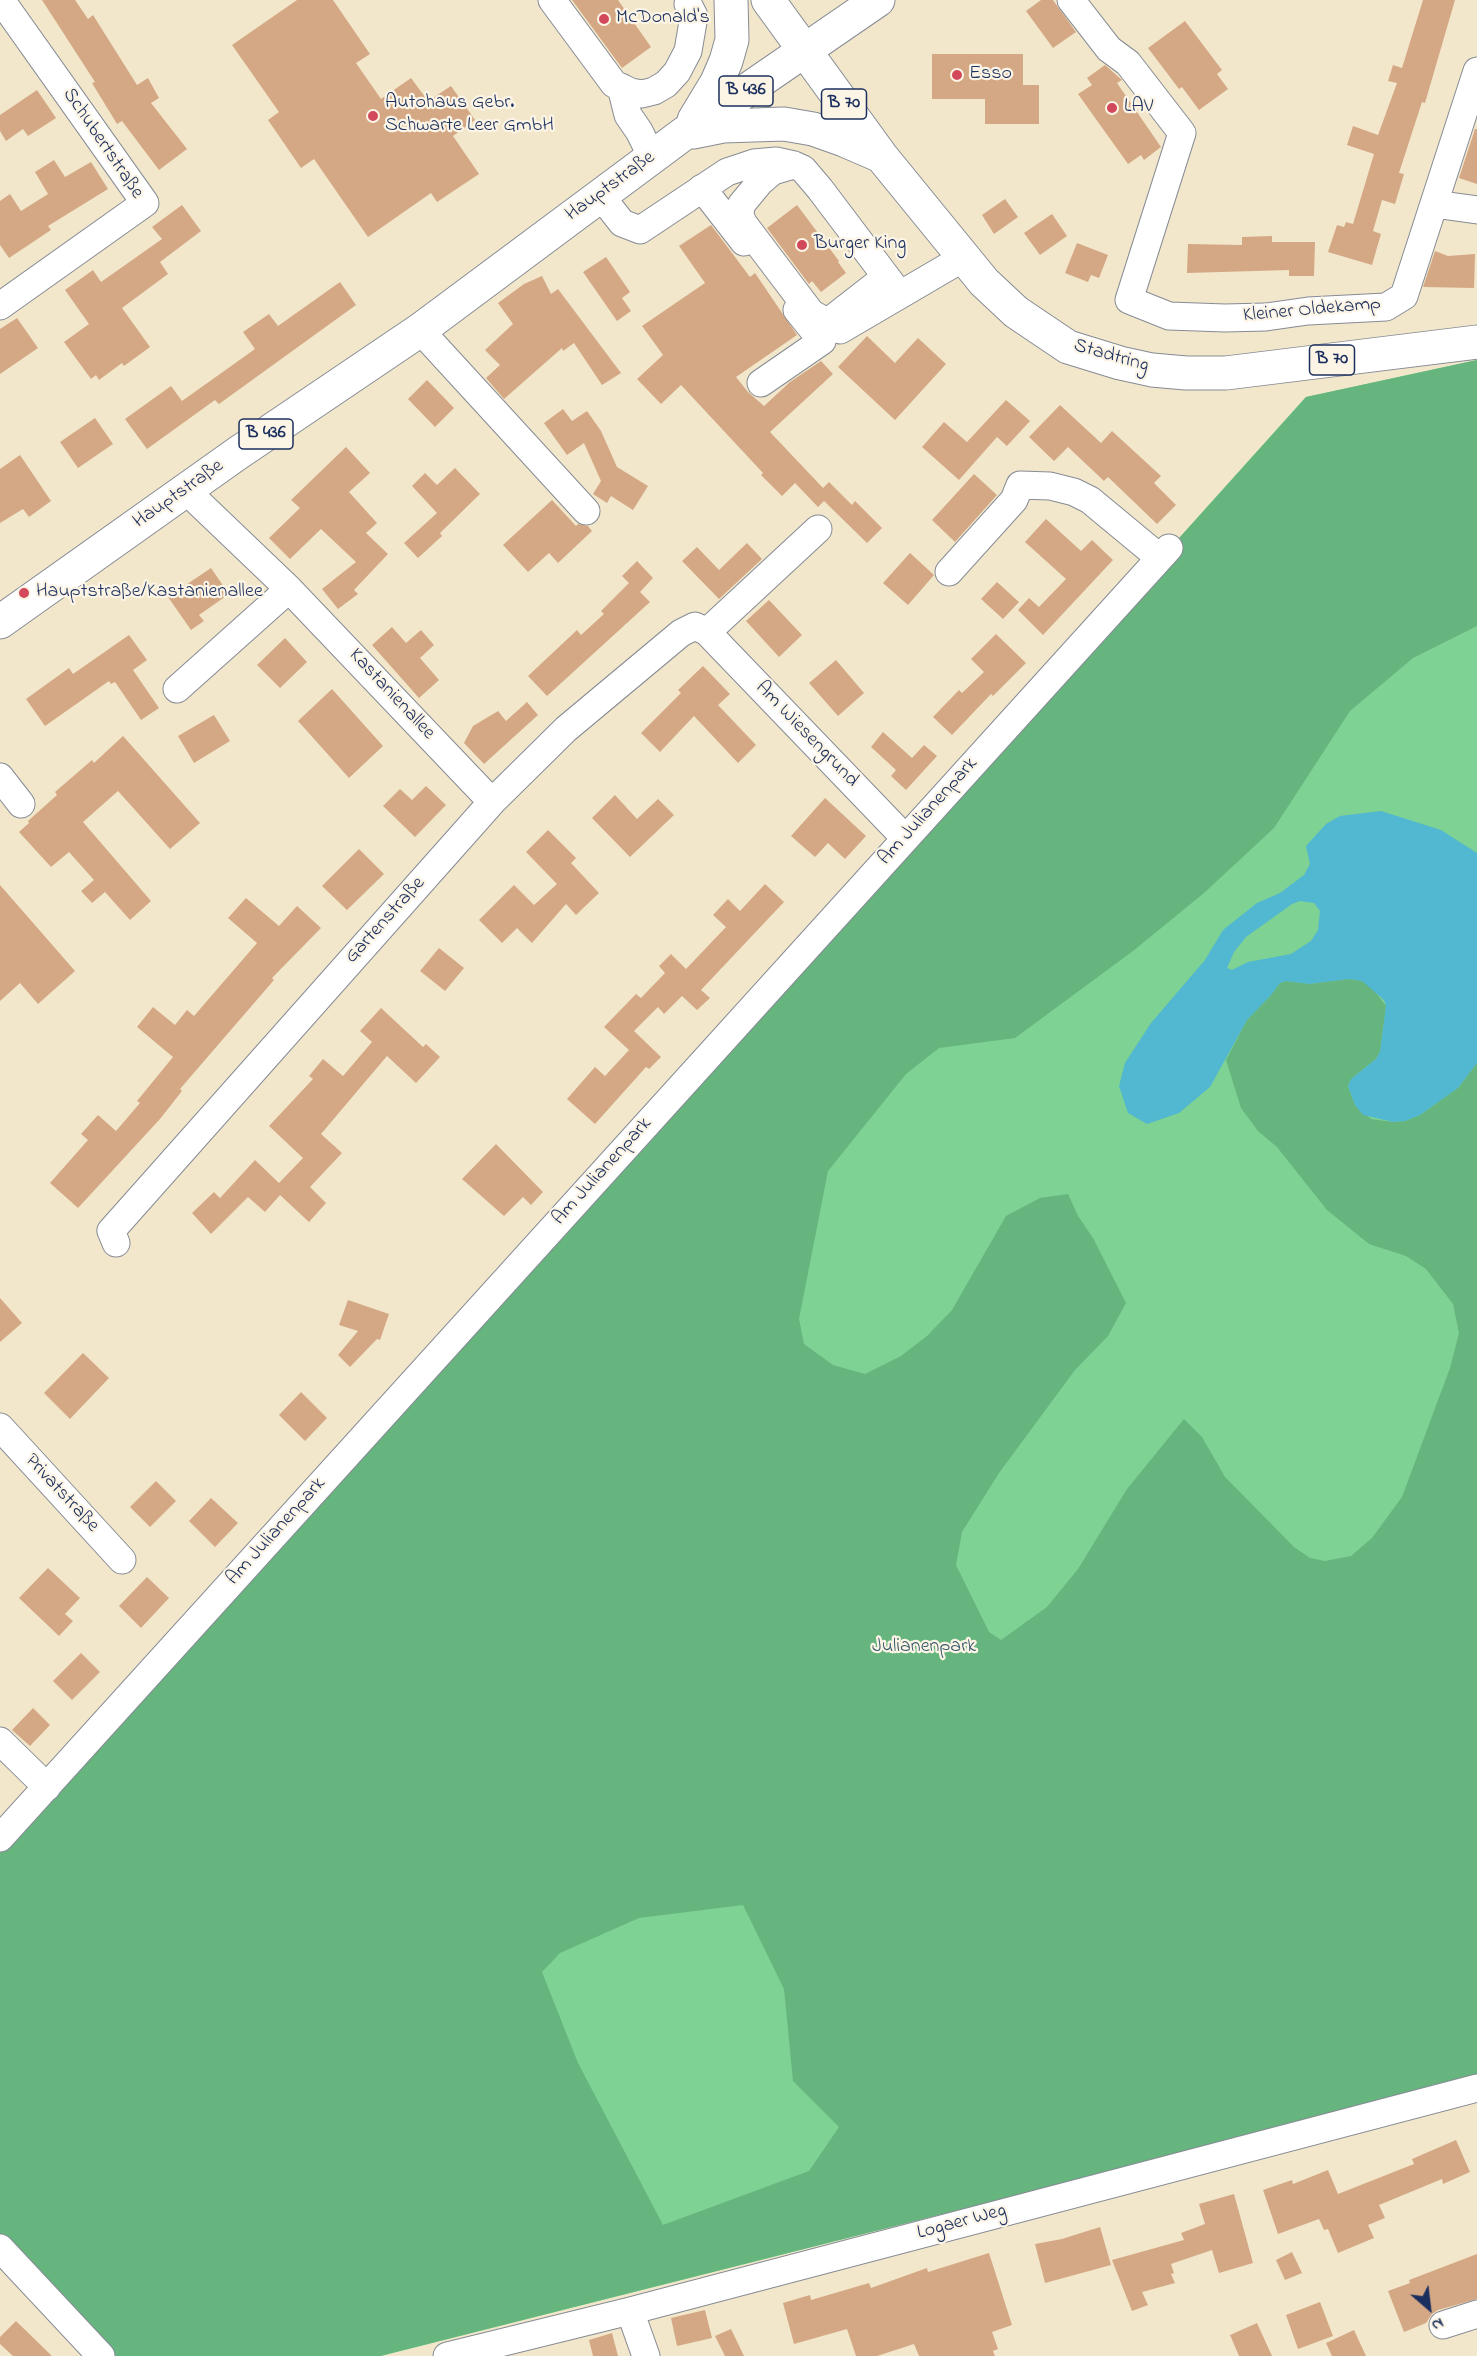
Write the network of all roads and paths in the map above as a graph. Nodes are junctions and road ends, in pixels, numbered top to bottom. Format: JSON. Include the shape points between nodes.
{"nodes":[{"id":1,"x":552,"y":0,"type":"edge"},
{"id":2,"x":731,"y":0,"type":"edge"},
{"id":3,"x":768,"y":0,"type":"edge"},
{"id":4,"x":878,"y":0,"type":"edge"},
{"id":5,"x":1071,"y":0,"type":"edge"},
{"id":6,"x":688,"y":4,"type":"dead end"},
{"id":7,"x":4,"y":12,"type":"edge"},
{"id":8,"x":806,"y":51,"type":"junction"},
{"id":9,"x":1477,"y":71,"type":"edge"},
{"id":10,"x":621,"y":87,"type":"junction"},
{"id":11,"x":684,"y":133,"type":"junction"},
{"id":12,"x":882,"y":157,"type":"junction"},
{"id":13,"x":644,"y":162,"type":"junction"},
{"id":14,"x":799,"y":167,"type":"junction"},
{"id":15,"x":702,"y":188,"type":"junction"},
{"id":16,"x":600,"y":195,"type":"junction"},
{"id":17,"x":1434,"y":204,"type":"junction"},
{"id":18,"x":1477,"y":210,"type":"edge"},
{"id":19,"x":963,"y":258,"type":"junction"},
{"id":20,"x":893,"y":286,"type":"junction"},
{"id":21,"x":0,"y":306,"type":"edge"},
{"id":22,"x":420,"y":330,"type":"junction"},
{"id":23,"x":822,"y":341,"type":"junction"},
{"id":24,"x":1477,"y":342,"type":"edge"},
{"id":25,"x":761,"y":383,"type":"dead end"},
{"id":26,"x":189,"y":488,"type":"junction"},
{"id":27,"x":586,"y":511,"type":"dead end"},
{"id":28,"x":818,"y":529,"type":"dead end"},
{"id":29,"x":949,"y":572,"type":"dead end"},
{"id":30,"x":290,"y":589,"type":"junction"},
{"id":31,"x":0,"y":622,"type":"edge"},
{"id":32,"x":701,"y":629,"type":"junction"},
{"id":33,"x":177,"y":689,"type":"dead end"},
{"id":34,"x":0,"y":777,"type":"edge"},
{"id":35,"x":492,"y":802,"type":"junction"},
{"id":36,"x":21,"y":804,"type":"dead end"},
{"id":37,"x":905,"y":838,"type":"junction"},
{"id":38,"x":116,"y":1244,"type":"dead end"},
{"id":39,"x":0,"y":1427,"type":"edge"},
{"id":40,"x":122,"y":1560,"type":"dead end"},
{"id":41,"x":0,"y":1741,"type":"edge"},
{"id":42,"x":47,"y":1787,"type":"junction"},
{"id":43,"x":0,"y":1838,"type":"edge"},
{"id":44,"x":1476,"y":2093,"type":"edge"},
{"id":45,"x":0,"y":2248,"type":"edge"},
{"id":46,"x":630,"y":2311,"type":"junction"},
{"id":47,"x":1477,"y":2314,"type":"edge"},
{"id":48,"x":1443,"y":2325,"type":"dead end"},
{"id":49,"x":464,"y":2354,"type":"edge"},
{"id":50,"x":101,"y":2356,"type":"edge"},
{"id":51,"x":646,"y":2356,"type":"edge"}],
"edges":[{"from":1,"to":10,"type":"street","via":[[614,84]]},
{"from":2,"to":11,"type":"main road","via":[[732,40],[726,61],[704,107]]},
{"from":3,"to":8,"type":"main road","number":"B 70"},
{"from":4,"to":8,"type":"main road","name":"Hauptstraße"},
{"from":5,"to":17,"type":"street","name":"Kleiner Oldekamp","via":[[1109,49],[1128,63],[1182,133],[1130,300],[1169,316],[1225,318],[1386,307],[1404,296]]},
{"from":6,"to":10,"type":"street","via":[[694,16],[691,35],[677,72],[654,91],[642,94]]},
{"from":7,"to":21,"type":"street","name":"Schubertstraße","via":[[146,203]]},
{"from":8,"to":11,"type":"main road","name":"Hauptstraße","number":"B 436"},
{"from":8,"to":12,"type":"main road","name":"Stadtring","number":"B 70"},
{"from":9,"to":17,"type":"street","name":"Kleiner Oldekamp"},
{"from":10,"to":13,"type":"street","via":[[628,115],[648,149]]},
{"from":11,"to":12,"type":"main road","number":"B 436","via":[[723,126],[784,124],[834,136]]},
{"from":11,"to":13,"type":"main road","name":"Hauptstraße","number":"B 436"},
{"from":12,"to":19,"type":"main road","name":"Stadtring","number":"B 70"},
{"from":13,"to":16,"type":"main road","name":"Hauptstraße","number":"B 436"},
{"from":14,"to":15,"type":"street","via":[[776,161],[754,163],[727,172]]},
{"from":14,"to":20,"type":"street"},
{"from":14,"to":20,"type":"street","via":[[772,171],[747,195],[741,215],[811,313],[823,320],[831,319]]},
{"from":15,"to":16,"type":"street","via":[[640,230],[622,223]]},
{"from":15,"to":23,"type":"street"},
{"from":16,"to":22,"type":"main road","name":"Hauptstraße","number":"B 436"},
{"from":17,"to":18,"type":"street"},
{"from":19,"to":20,"type":"street"},
{"from":19,"to":24,"type":"main road","name":"Stadtring","number":"B 70","via":[[1016,312],[1068,347],[1152,370],[1226,373]]},
{"from":20,"to":23,"type":"street"},
{"from":22,"to":26,"type":"main road","name":"Hauptstraße","number":"B 436"},
{"from":22,"to":27,"type":"street"},
{"from":23,"to":25,"type":"street"},
{"from":26,"to":30,"type":"street","name":"Kastanienallee","via":[[198,502]]},
{"from":26,"to":31,"type":"main road","name":"Hauptstraße","number":"B 436"},
{"from":28,"to":32,"type":"street"},
{"from":29,"to":37,"type":"street","name":"Am Julianenpark","via":[[1014,500],[1020,485],[1074,492],[1165,553]]},
{"from":30,"to":33,"type":"street"},
{"from":30,"to":35,"type":"street","name":"Kastanienallee"},
{"from":32,"to":35,"type":"street","name":"Gartenstraße","via":[[681,633],[566,729]]},
{"from":32,"to":37,"type":"street","name":"Am Wiesengrund"},
{"from":34,"to":36,"type":"street"},
{"from":35,"to":38,"type":"street","name":"Gartenstraße","via":[[111,1231]]},
{"from":37,"to":42,"type":"street","name":"Am Julianenpark"},
{"from":39,"to":40,"type":"street","name":"Privatstraße"},
{"from":41,"to":42,"type":"street"},
{"from":42,"to":43,"type":"street","name":"Am Julianenpark"},
{"from":44,"to":46,"type":"street","name":"Logaer Weg"},
{"from":45,"to":50,"type":"street"},
{"from":46,"to":49,"type":"street","name":"Logaer Weg"},
{"from":46,"to":51,"type":"street"},
{"from":47,"to":48,"type":"street"}]}
